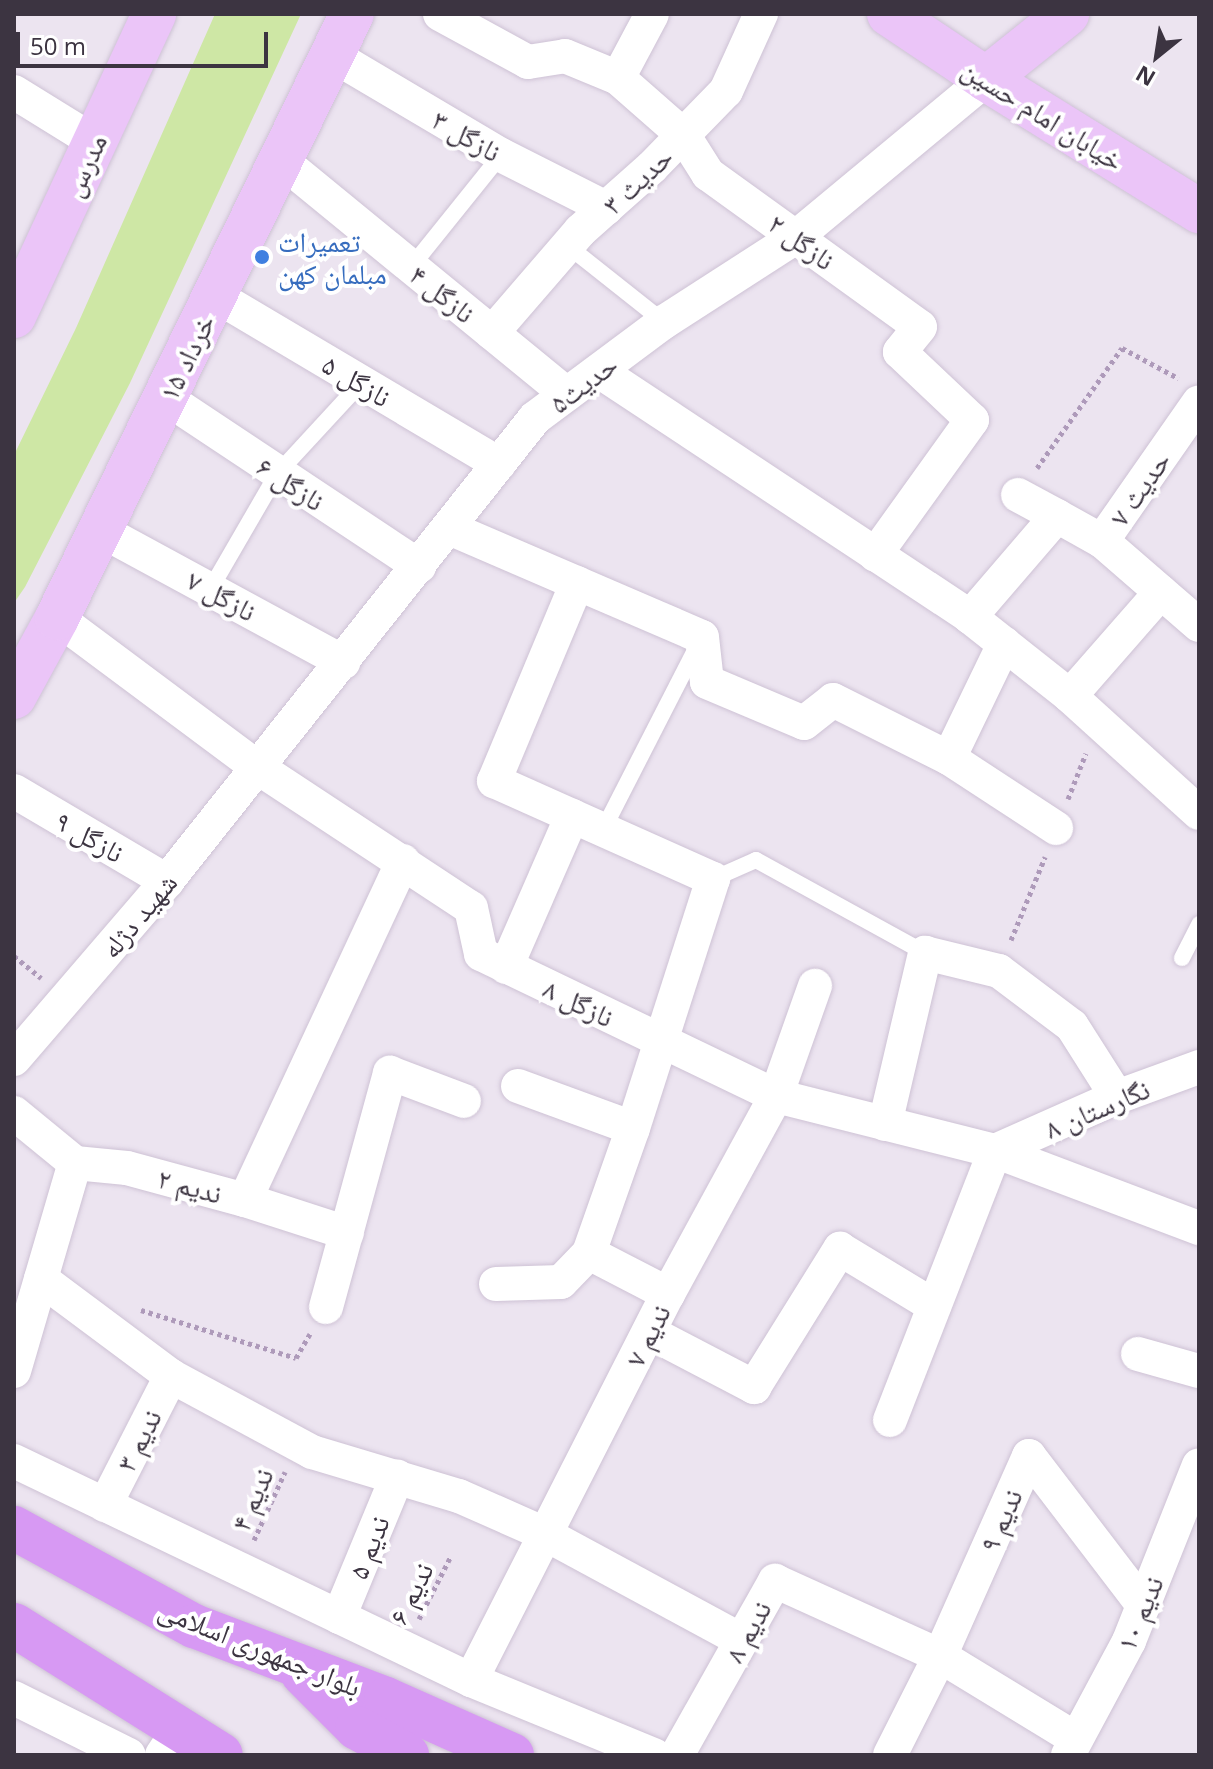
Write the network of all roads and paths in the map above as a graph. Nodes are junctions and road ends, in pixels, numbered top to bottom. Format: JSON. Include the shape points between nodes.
{"nodes":[{"id":1,"x":154,"y":14,"type":"edge"},
{"id":2,"x":352,"y":14,"type":"edge"},
{"id":3,"x":440,"y":14,"type":"edge"},
{"id":4,"x":652,"y":14,"type":"edge"},
{"id":5,"x":761,"y":14,"type":"edge"},
{"id":6,"x":889,"y":14,"type":"edge"},
{"id":7,"x":1067,"y":14,"type":"edge"},
{"id":8,"x":332,"y":55,"type":"junction"},
{"id":9,"x":618,"y":78,"type":"junction"},
{"id":10,"x":986,"y":79,"type":"junction"},
{"id":11,"x":14,"y":92,"type":"edge"},
{"id":12,"x":684,"y":136,"type":"junction"},
{"id":13,"x":95,"y":142,"type":"junction"},
{"id":14,"x":501,"y":155,"type":"junction"},
{"id":15,"x":282,"y":161,"type":"junction"},
{"id":16,"x":606,"y":208,"type":"junction"},
{"id":17,"x":1199,"y":211,"type":"edge"},
{"id":18,"x":796,"y":237,"type":"junction"},
{"id":19,"x":568,"y":246,"type":"junction"},
{"id":20,"x":411,"y":267,"type":"junction"},
{"id":21,"x":216,"y":296,"type":"junction"},
{"id":22,"x":14,"y":316,"type":"edge"},
{"id":23,"x":664,"y":322,"type":"junction"},
{"id":24,"x":492,"y":333,"type":"junction"},
{"id":25,"x":599,"y":371,"type":"junction"},
{"id":26,"x":361,"y":383,"type":"junction"},
{"id":27,"x":567,"y":394,"type":"junction"},
{"id":28,"x":166,"y":398,"type":"junction"},
{"id":29,"x":1192,"y":410,"type":"edge"},
{"id":30,"x":499,"y":464,"type":"junction"},
{"id":31,"x":277,"y":474,"type":"junction"},
{"id":32,"x":1018,"y":495,"type":"joint"},
{"id":33,"x":1057,"y":516,"type":"junction"},
{"id":34,"x":449,"y":528,"type":"junction"},
{"id":35,"x":100,"y":530,"type":"junction"},
{"id":36,"x":1102,"y":541,"type":"junction"},
{"id":37,"x":875,"y":555,"type":"junction"},
{"id":38,"x":419,"y":566,"type":"junction"},
{"id":39,"x":577,"y":583,"type":"junction"},
{"id":40,"x":211,"y":588,"type":"junction"},
{"id":41,"x":1161,"y":592,"type":"junction"},
{"id":42,"x":970,"y":617,"type":"junction"},
{"id":43,"x":57,"y":618,"type":"junction"},
{"id":44,"x":1199,"y":625,"type":"edge"},
{"id":45,"x":702,"y":637,"type":"junction"},
{"id":46,"x":1004,"y":644,"type":"junction"},
{"id":47,"x":343,"y":662,"type":"junction"},
{"id":48,"x":1070,"y":696,"type":"junction"},
{"id":49,"x":14,"y":697,"type":"edge"},
{"id":50,"x":949,"y":758,"type":"junction"},
{"id":51,"x":257,"y":767,"type":"junction"},
{"id":52,"x":14,"y":791,"type":"edge"},
{"id":53,"x":1199,"y":813,"type":"edge"},
{"id":54,"x":588,"y":823,"type":"junction"},
{"id":55,"x":1056,"y":828,"type":"dead end"},
{"id":56,"x":403,"y":861,"type":"junction"},
{"id":57,"x":713,"y":879,"type":"junction"},
{"id":58,"x":167,"y":881,"type":"junction"},
{"id":59,"x":1199,"y":924,"type":"edge"},
{"id":60,"x":925,"y":953,"type":"junction"},
{"id":61,"x":1182,"y":958,"type":"dead end"},
{"id":62,"x":506,"y":967,"type":"junction"},
{"id":63,"x":815,"y":986,"type":"dead end"},
{"id":64,"x":660,"y":1042,"type":"junction"},
{"id":65,"x":14,"y":1059,"type":"edge"},
{"id":66,"x":1199,"y":1067,"type":"edge"},
{"id":67,"x":518,"y":1086,"type":"dead end"},
{"id":68,"x":776,"y":1096,"type":"junction"},
{"id":69,"x":1117,"y":1097,"type":"junction"},
{"id":70,"x":464,"y":1101,"type":"dead end"},
{"id":71,"x":14,"y":1113,"type":"edge"},
{"id":72,"x":885,"y":1124,"type":"junction"},
{"id":73,"x":633,"y":1128,"type":"junction"},
{"id":74,"x":995,"y":1151,"type":"junction"},
{"id":75,"x":75,"y":1163,"type":"junction"},
{"id":76,"x":245,"y":1200,"type":"junction"},
{"id":77,"x":1199,"y":1228,"type":"edge"},
{"id":78,"x":347,"y":1233,"type":"junction"},
{"id":79,"x":589,"y":1253,"type":"junction"},
{"id":80,"x":41,"y":1279,"type":"junction"},
{"id":81,"x":496,"y":1284,"type":"dead end"},
{"id":82,"x":668,"y":1294,"type":"junction"},
{"id":83,"x":934,"y":1306,"type":"junction"},
{"id":84,"x":131,"y":1307,"type":"dead end"},
{"id":85,"x":326,"y":1307,"type":"joint"},
{"id":86,"x":649,"y":1332,"type":"junction"},
{"id":87,"x":1138,"y":1354,"type":"dead end"},
{"id":88,"x":14,"y":1371,"type":"edge"},
{"id":89,"x":1199,"y":1371,"type":"edge"},
{"id":90,"x":171,"y":1376,"type":"junction"},
{"id":91,"x":890,"y":1420,"type":"dead end"},
{"id":92,"x":297,"y":1444,"type":"junction"},
{"id":93,"x":14,"y":1461,"type":"edge"},
{"id":94,"x":1199,"y":1465,"type":"edge"},
{"id":95,"x":397,"y":1477,"type":"junction"},
{"id":96,"x":105,"y":1505,"type":"junction"},
{"id":97,"x":14,"y":1528,"type":"edge"},
{"id":98,"x":545,"y":1534,"type":"junction"},
{"id":99,"x":451,"y":1556,"type":"dead end"},
{"id":100,"x":241,"y":1570,"type":"junction"},
{"id":101,"x":1143,"y":1605,"type":"junction"},
{"id":102,"x":339,"y":1617,"type":"junction"},
{"id":103,"x":14,"y":1625,"type":"edge"},
{"id":104,"x":741,"y":1640,"type":"junction"},
{"id":105,"x":404,"y":1648,"type":"junction"},
{"id":106,"x":940,"y":1656,"type":"junction"},
{"id":107,"x":293,"y":1663,"type":"junction"},
{"id":108,"x":471,"y":1680,"type":"junction"},
{"id":109,"x":14,"y":1698,"type":"edge"},
{"id":110,"x":171,"y":1741,"type":"edge"},
{"id":111,"x":1072,"y":1747,"type":"edge"},
{"id":112,"x":129,"y":1755,"type":"edge"},
{"id":113,"x":221,"y":1755,"type":"edge"},
{"id":114,"x":407,"y":1755,"type":"edge"},
{"id":115,"x":512,"y":1755,"type":"edge"},
{"id":116,"x":654,"y":1755,"type":"edge"},
{"id":117,"x":677,"y":1755,"type":"edge"},
{"id":118,"x":890,"y":1755,"type":"edge"}],
"edges":[{"from":1,"to":13,"type":"street","name":"مدرس"},
{"from":2,"to":8,"type":"street","name":"۱۵ خرداد"},
{"from":3,"to":9,"type":"street","name":"نازگل ۲","via":[[528,62],[565,56]]},
{"from":4,"to":9,"type":"street"},
{"from":5,"to":12,"type":"street","name":"حدیث ۳","via":[[726,91]]},
{"from":6,"to":10,"type":"street","name":"خیابان امام حسین"},
{"from":7,"to":10,"type":"street"},
{"from":8,"to":14,"type":"street","name":"نازگل ۳"},
{"from":8,"to":15,"type":"street","name":"۱۵ خرداد"},
{"from":9,"to":12,"type":"street","name":"نازگل ۲"},
{"from":10,"to":17,"type":"street","name":"خیابان امام حسین"},
{"from":10,"to":18,"type":"street","name":"حدیث۵"},
{"from":11,"to":13,"type":"street"},
{"from":12,"to":16,"type":"street","name":"حدیث ۳"},
{"from":12,"to":18,"type":"street","name":"نازگل ۲","via":[[708,174]]},
{"from":13,"to":22,"type":"street","name":"مدرس"},
{"from":14,"to":16,"type":"street","name":"نازگل ۳"},
{"from":14,"to":20,"type":"lane"},
{"from":15,"to":20,"type":"street","name":"نازگل ۴"},
{"from":15,"to":21,"type":"street","name":"۱۵ خرداد"},
{"from":16,"to":19,"type":"street","name":"حدیث ۳"},
{"from":18,"to":23,"type":"street","name":"حدیث۵"},
{"from":18,"to":37,"type":"street","name":"نازگل ۲","via":[[920,327],[900,352],[972,420]]},
{"from":19,"to":23,"type":"lane"},
{"from":19,"to":24,"type":"street","name":"حدیث ۳"},
{"from":20,"to":24,"type":"street","name":"نازگل ۴"},
{"from":21,"to":26,"type":"street","name":"نازگل ۵"},
{"from":21,"to":28,"type":"street","name":"۱۵ خرداد"},
{"from":23,"to":25,"type":"street","name":"حدیث۵"},
{"from":24,"to":27,"type":"street","name":"نازگل ۴"},
{"from":25,"to":27,"type":"street","name":"حدیث۵"},
{"from":25,"to":37,"type":"street"},
{"from":26,"to":30,"type":"street","name":"نازگل ۵"},
{"from":26,"to":31,"type":"lane"},
{"from":27,"to":30,"type":"street","name":"حدیث۵","via":[[535,418]]},
{"from":28,"to":31,"type":"street","name":"نازگل ۶"},
{"from":28,"to":35,"type":"street","name":"۱۵ خرداد"},
{"from":29,"to":32,"type":"path","via":[[1122,348]]},
{"from":29,"to":36,"type":"street","name":"حدیث ۷"},
{"from":30,"to":34,"type":"street","name":"حدیث۵"},
{"from":31,"to":38,"type":"street","name":"نازگل ۶"},
{"from":31,"to":40,"type":"lane"},
{"from":32,"to":33,"type":"street","name":"حدیث ۷"},
{"from":33,"to":36,"type":"street","name":"حدیث ۷"},
{"from":33,"to":42,"type":"street"},
{"from":34,"to":38,"type":"street","name":"حدیث۵"},
{"from":34,"to":39,"type":"street"},
{"from":35,"to":40,"type":"street","name":"نازگل ۷"},
{"from":35,"to":43,"type":"street","name":"۱۵ خرداد"},
{"from":36,"to":41,"type":"street"},
{"from":37,"to":42,"type":"street"},
{"from":38,"to":47,"type":"street","name":"حدیث۵"},
{"from":39,"to":45,"type":"street"},
{"from":39,"to":54,"type":"street","via":[[494,781]]},
{"from":40,"to":47,"type":"street","name":"نازگل ۷"},
{"from":41,"to":44,"type":"street"},
{"from":41,"to":48,"type":"street"},
{"from":42,"to":46,"type":"street"},
{"from":43,"to":49,"type":"street","name":"۱۵ خرداد"},
{"from":43,"to":51,"type":"street","name":"نازگل ۸"},
{"from":45,"to":50,"type":"street","via":[[707,682],[804,723],[833,700]]},
{"from":45,"to":54,"type":"lane"},
{"from":46,"to":48,"type":"street"},
{"from":46,"to":50,"type":"street"},
{"from":47,"to":51,"type":"street","name":"حدیث۵"},
{"from":48,"to":53,"type":"street"},
{"from":50,"to":55,"type":"street"},
{"from":51,"to":56,"type":"street","name":"نازگل ۸"},
{"from":51,"to":58,"type":"street","name":"شهید دژله"},
{"from":52,"to":58,"type":"street","name":"نازگل ۹"},
{"from":54,"to":57,"type":"street"},
{"from":54,"to":62,"type":"street"},
{"from":56,"to":62,"type":"street","name":"نازگل ۸","via":[[471,908],[481,954]]},
{"from":56,"to":76,"type":"street","name":"ندیم ۲"},
{"from":57,"to":60,"type":"lane","via":[[756,860]]},
{"from":57,"to":64,"type":"street"},
{"from":58,"to":65,"type":"street","name":"شهید دژله"},
{"from":59,"to":61,"type":"lane"},
{"from":60,"to":69,"type":"street","via":[[999,971],[1072,1026]]},
{"from":60,"to":72,"type":"street"},
{"from":62,"to":64,"type":"street","name":"نازگل ۸"},
{"from":63,"to":68,"type":"street","name":"ندیم ۷"},
{"from":64,"to":68,"type":"street","name":"نازگل ۸"},
{"from":64,"to":73,"type":"street"},
{"from":66,"to":69,"type":"street","name":"نگارستان ۸"},
{"from":67,"to":73,"type":"street"},
{"from":68,"to":72,"type":"street","name":"نازگل ۸"},
{"from":68,"to":82,"type":"street","name":"ندیم ۷"},
{"from":69,"to":74,"type":"street","name":"نگارستان ۸"},
{"from":70,"to":78,"type":"street","via":[[390,1073]]},
{"from":71,"to":75,"type":"street"},
{"from":72,"to":74,"type":"street","name":"نازگل ۸"},
{"from":73,"to":79,"type":"street"},
{"from":74,"to":77,"type":"street","name":"نازگل ۸"},
{"from":74,"to":83,"type":"street"},
{"from":75,"to":76,"type":"street","name":"ندیم ۲","via":[[127,1168]]},
{"from":75,"to":80,"type":"street"},
{"from":76,"to":78,"type":"street"},
{"from":78,"to":85,"type":"street"},
{"from":79,"to":81,"type":"street","via":[[561,1282]]},
{"from":79,"to":82,"type":"street"},
{"from":80,"to":88,"type":"street"},
{"from":80,"to":90,"type":"street"},
{"from":82,"to":86,"type":"street","name":"ندیم ۷"},
{"from":83,"to":86,"type":"street","via":[[840,1249],[754,1387]]},
{"from":83,"to":91,"type":"street"},
{"from":84,"to":85,"type":"path","via":[[296,1358]]},
{"from":86,"to":98,"type":"street","name":"ندیم ۷"},
{"from":87,"to":89,"type":"street"},
{"from":90,"to":92,"type":"street"},
{"from":90,"to":96,"type":"street","name":"ندیم ۳"},
{"from":92,"to":95,"type":"street"},
{"from":92,"to":100,"type":"path","name":"ندیم ۴"},
{"from":93,"to":96,"type":"street"},
{"from":94,"to":101,"type":"street","name":"ندیم ۱۰"},
{"from":95,"to":98,"type":"street","via":[[459,1496]]},
{"from":95,"to":102,"type":"street","name":"ندیم ۵"},
{"from":96,"to":100,"type":"street"},
{"from":97,"to":107,"type":"main road","name":"بلوار جمهوری اسلامی","via":[[194,1626]]},
{"from":98,"to":104,"type":"street"},
{"from":98,"to":108,"type":"street","name":"ندیم ۷"},
{"from":99,"to":105,"type":"path","name":"ندیم ۶"},
{"from":100,"to":102,"type":"street"},
{"from":101,"to":106,"type":"street","name":"ندیم ۹","via":[[1029,1456]]},
{"from":101,"to":111,"type":"street","name":"ندیم ۱۰"},
{"from":102,"to":105,"type":"street"},
{"from":103,"to":110,"type":"main road"},
{"from":104,"to":106,"type":"street","name":"ندیم ۸","via":[[775,1581]]},
{"from":104,"to":117,"type":"street","name":"ندیم ۸"},
{"from":105,"to":108,"type":"street"},
{"from":106,"to":111,"type":"street"},
{"from":106,"to":118,"type":"street","name":"ندیم ۹"},
{"from":107,"to":114,"type":"main road","via":[[357,1728]]},
{"from":107,"to":115,"type":"main road","name":"بلوار جمهوری اسلامی"},
{"from":108,"to":116,"type":"street"},
{"from":109,"to":112,"type":"street"},
{"from":110,"to":113,"type":"main road"}]}
